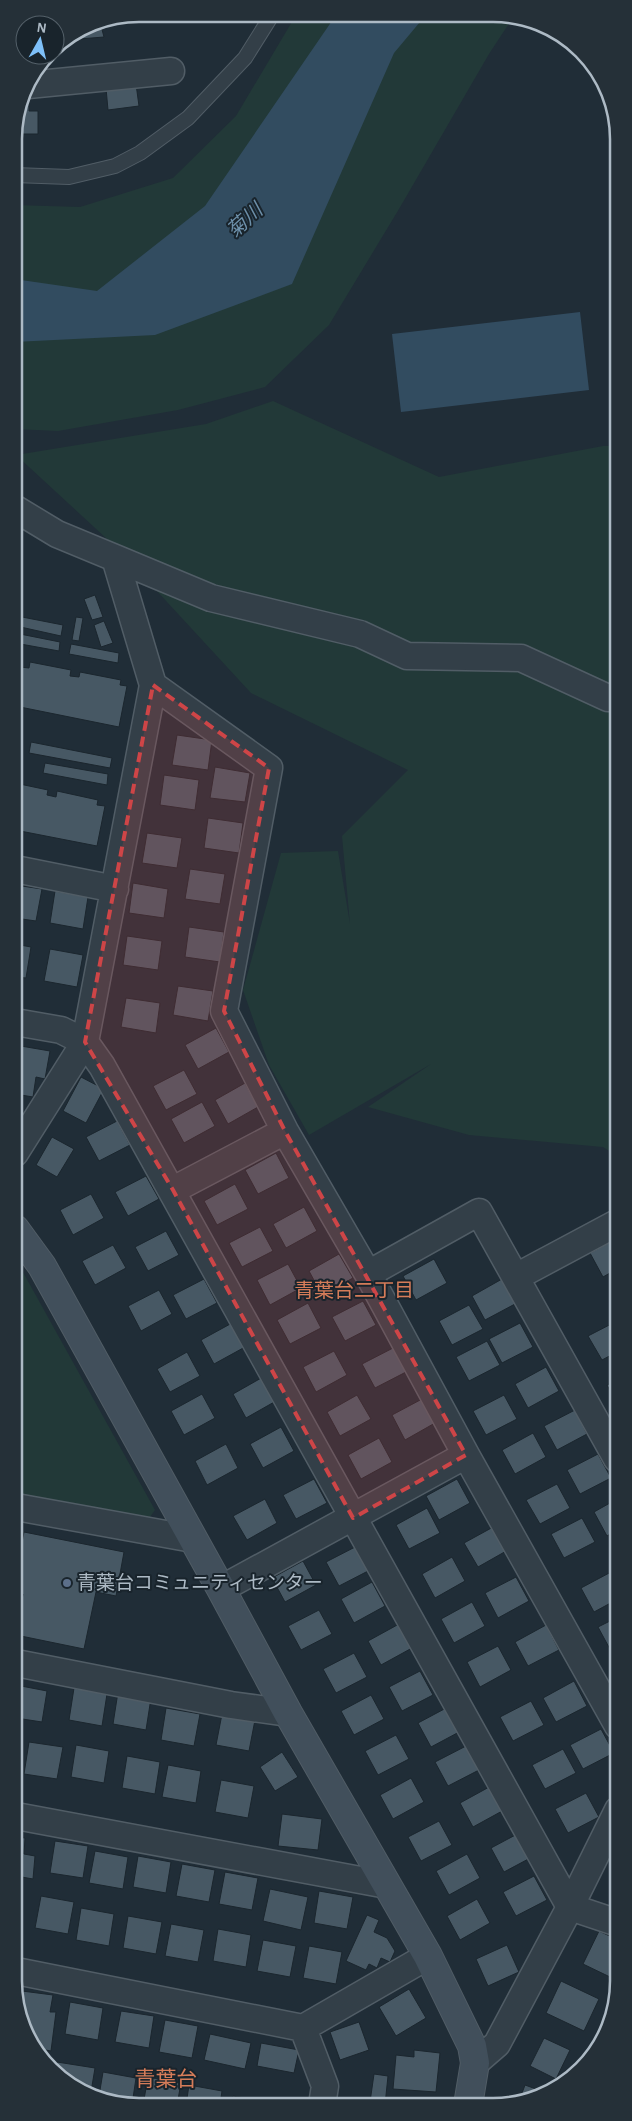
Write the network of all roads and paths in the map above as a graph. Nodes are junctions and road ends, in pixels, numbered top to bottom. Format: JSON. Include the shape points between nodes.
{"nodes":[{"id":1,"x":268,"y":22,"type":"edge"},
{"id":2,"x":171,"y":71,"type":"dead end"},
{"id":3,"x":37,"y":84,"type":"edge"},
{"id":4,"x":23,"y":175,"type":"edge"},
{"id":5,"x":23,"y":513,"type":"edge"},
{"id":6,"x":115,"y":558,"type":"junction"},
{"id":7,"x":153,"y":685,"type":"junction"},
{"id":8,"x":610,"y":698,"type":"edge"},
{"id":9,"x":23,"y":871,"type":"edge"},
{"id":10,"x":115,"y":889,"type":"junction"},
{"id":11,"x":23,"y":1023,"type":"edge"},
{"id":12,"x":85,"y":1042,"type":"junction"},
{"id":13,"x":285,"y":1130,"type":"junction"},
{"id":14,"x":22,"y":1141,"type":"edge"},
{"id":15,"x":174,"y":1190,"type":"junction"},
{"id":16,"x":609,"y":1227,"type":"edge"},
{"id":17,"x":22,"y":1239,"type":"edge"},
{"id":18,"x":368,"y":1274,"type":"junction"},
{"id":19,"x":516,"y":1277,"type":"junction"},
{"id":20,"x":609,"y":1445,"type":"edge"},
{"id":21,"x":466,"y":1455,"type":"junction"},
{"id":22,"x":22,"y":1508,"type":"edge"},
{"id":23,"x":352,"y":1518,"type":"junction"},
{"id":24,"x":193,"y":1539,"type":"junction"},
{"id":25,"x":222,"y":1589,"type":"junction"},
{"id":26,"x":22,"y":1664,"type":"edge"},
{"id":27,"x":609,"y":1710,"type":"edge"},
{"id":28,"x":288,"y":1713,"type":"junction"},
{"id":29,"x":22,"y":1817,"type":"edge"},
{"id":30,"x":609,"y":1828,"type":"edge"},
{"id":31,"x":387,"y":1885,"type":"junction"},
{"id":32,"x":570,"y":1907,"type":"junction"},
{"id":33,"x":609,"y":1920,"type":"edge"},
{"id":34,"x":428,"y":1956,"type":"junction"},
{"id":35,"x":22,"y":1972,"type":"edge"},
{"id":36,"x":303,"y":2028,"type":"junction"},
{"id":37,"x":475,"y":2063,"type":"junction"},
{"id":38,"x":323,"y":2098,"type":"edge"},
{"id":39,"x":469,"y":2098,"type":"edge"}],
"edges":[{"from":1,"to":4,"type":"lane","via":[[245,58],[188,118],[140,153],[115,166],[69,177]]},
{"from":2,"to":3,"type":"street"},
{"from":5,"to":6,"type":"street","via":[[57,534]]},
{"from":6,"to":7,"type":"street"},
{"from":6,"to":8,"type":"street","via":[[211,598],[360,634],[407,656],[521,658]]},
{"from":7,"to":10,"type":"street"},
{"from":7,"to":13,"type":"street","via":[[269,768],[224,1011]]},
{"from":9,"to":10,"type":"street"},
{"from":10,"to":12,"type":"street"},
{"from":11,"to":12,"type":"street","via":[[61,1030]]},
{"from":12,"to":14,"type":"street"},
{"from":12,"to":15,"type":"street"},
{"from":13,"to":15,"type":"street"},
{"from":13,"to":18,"type":"street"},
{"from":15,"to":23,"type":"street"},
{"from":16,"to":19,"type":"street"},
{"from":17,"to":24,"type":"street","via":[[42,1266]]},
{"from":18,"to":19,"type":"street","via":[[479,1212]]},
{"from":18,"to":21,"type":"street"},
{"from":19,"to":20,"type":"street"},
{"from":21,"to":23,"type":"street"},
{"from":21,"to":27,"type":"street"},
{"from":22,"to":24,"type":"street"},
{"from":23,"to":25,"type":"street"},
{"from":23,"to":32,"type":"street"},
{"from":24,"to":25,"type":"street"},
{"from":25,"to":28,"type":"street"},
{"from":26,"to":28,"type":"street"},
{"from":28,"to":31,"type":"street"},
{"from":29,"to":31,"type":"street"},
{"from":30,"to":32,"type":"street"},
{"from":31,"to":34,"type":"street"},
{"from":32,"to":33,"type":"street"},
{"from":32,"to":37,"type":"street","via":[[497,2044]]},
{"from":34,"to":36,"type":"street"},
{"from":34,"to":37,"type":"street","via":[[472,2046]]},
{"from":35,"to":36,"type":"street"},
{"from":36,"to":38,"type":"street","via":[[325,2086]]},
{"from":37,"to":39,"type":"street"}]}
